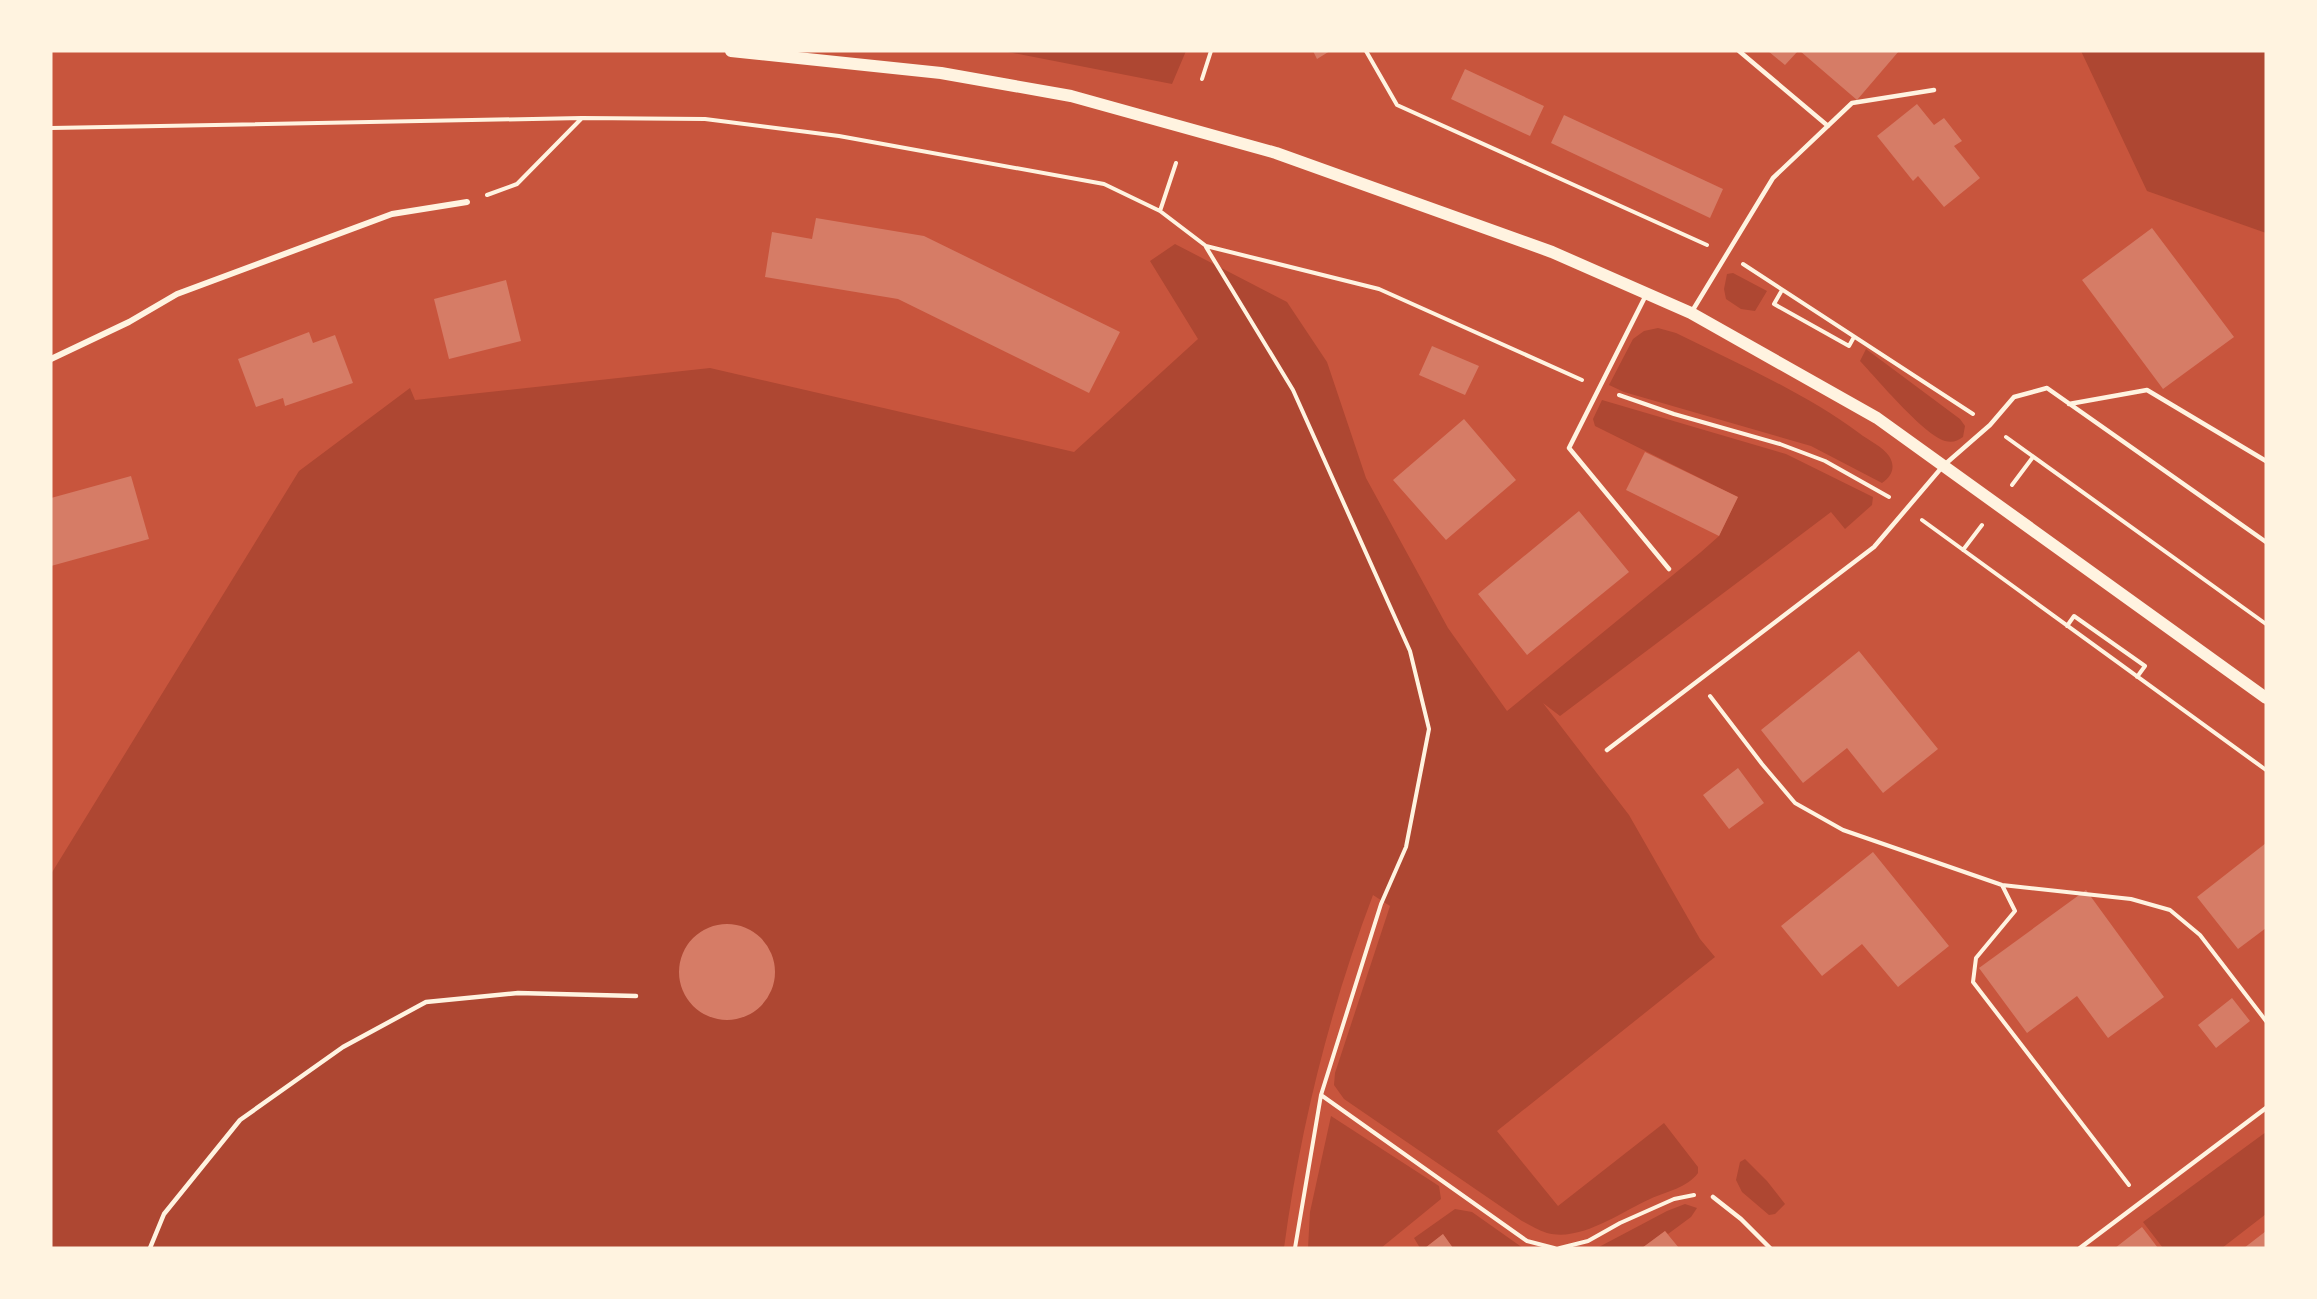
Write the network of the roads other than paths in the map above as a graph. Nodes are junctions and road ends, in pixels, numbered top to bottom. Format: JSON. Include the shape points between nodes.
{"nodes":[{"id":1,"x":731,"y":51,"type":"edge"},
{"id":2,"x":1739,"y":51,"type":"edge"},
{"id":3,"x":1934,"y":90,"type":"dead end"},
{"id":4,"x":1828,"y":126,"type":"junction"},
{"id":5,"x":466,"y":202,"type":"road end"},
{"id":6,"x":1647,"y":293,"type":"junction"},
{"id":7,"x":1691,"y":313,"type":"junction"},
{"id":8,"x":51,"y":359,"type":"edge"},
{"id":9,"x":2069,"y":404,"type":"junction"},
{"id":10,"x":2266,"y":461,"type":"edge"},
{"id":11,"x":1943,"y":466,"type":"junction"},
{"id":12,"x":2266,"y":542,"type":"edge"},
{"id":13,"x":1669,"y":569,"type":"dead end"},
{"id":14,"x":2266,"y":698,"type":"edge"},
{"id":15,"x":1607,"y":750,"type":"dead end"},
{"id":16,"x":636,"y":996,"type":"dead end"},
{"id":17,"x":2266,"y":1108,"type":"edge"},
{"id":18,"x":1713,"y":1197,"type":"road end"},
{"id":19,"x":150,"y":1248,"type":"edge"},
{"id":20,"x":1770,"y":1248,"type":"edge"},
{"id":21,"x":2080,"y":1248,"type":"edge"}],
"edges":[{"from":1,"to":6,"type":"main road","via":[[941,73],[1071,96],[1276,153],[1552,252]]},
{"from":2,"to":4,"type":"lane"},
{"from":3,"to":4,"type":"lane","via":[[1852,103]]},
{"from":4,"to":7,"type":"lane","via":[[1773,178]]},
{"from":5,"to":8,"type":"street","via":[[392,214],[177,294]]},
{"from":6,"to":7,"type":"main road"},
{"from":6,"to":13,"type":"lane","via":[[1569,447]]},
{"from":7,"to":11,"type":"main road","via":[[1877,418]]},
{"from":9,"to":10,"type":"lane","via":[[2146,390]]},
{"from":9,"to":11,"type":"lane","via":[[2047,388],[2014,397],[1990,425]]},
{"from":9,"to":12,"type":"lane"},
{"from":11,"to":14,"type":"main road"},
{"from":11,"to":15,"type":"lane","via":[[1874,547]]},
{"from":16,"to":19,"type":"lane","via":[[518,993],[426,1002],[343,1047],[240,1120],[164,1214]]},
{"from":17,"to":21,"type":"lane"},
{"from":18,"to":20,"type":"lane"}]}
